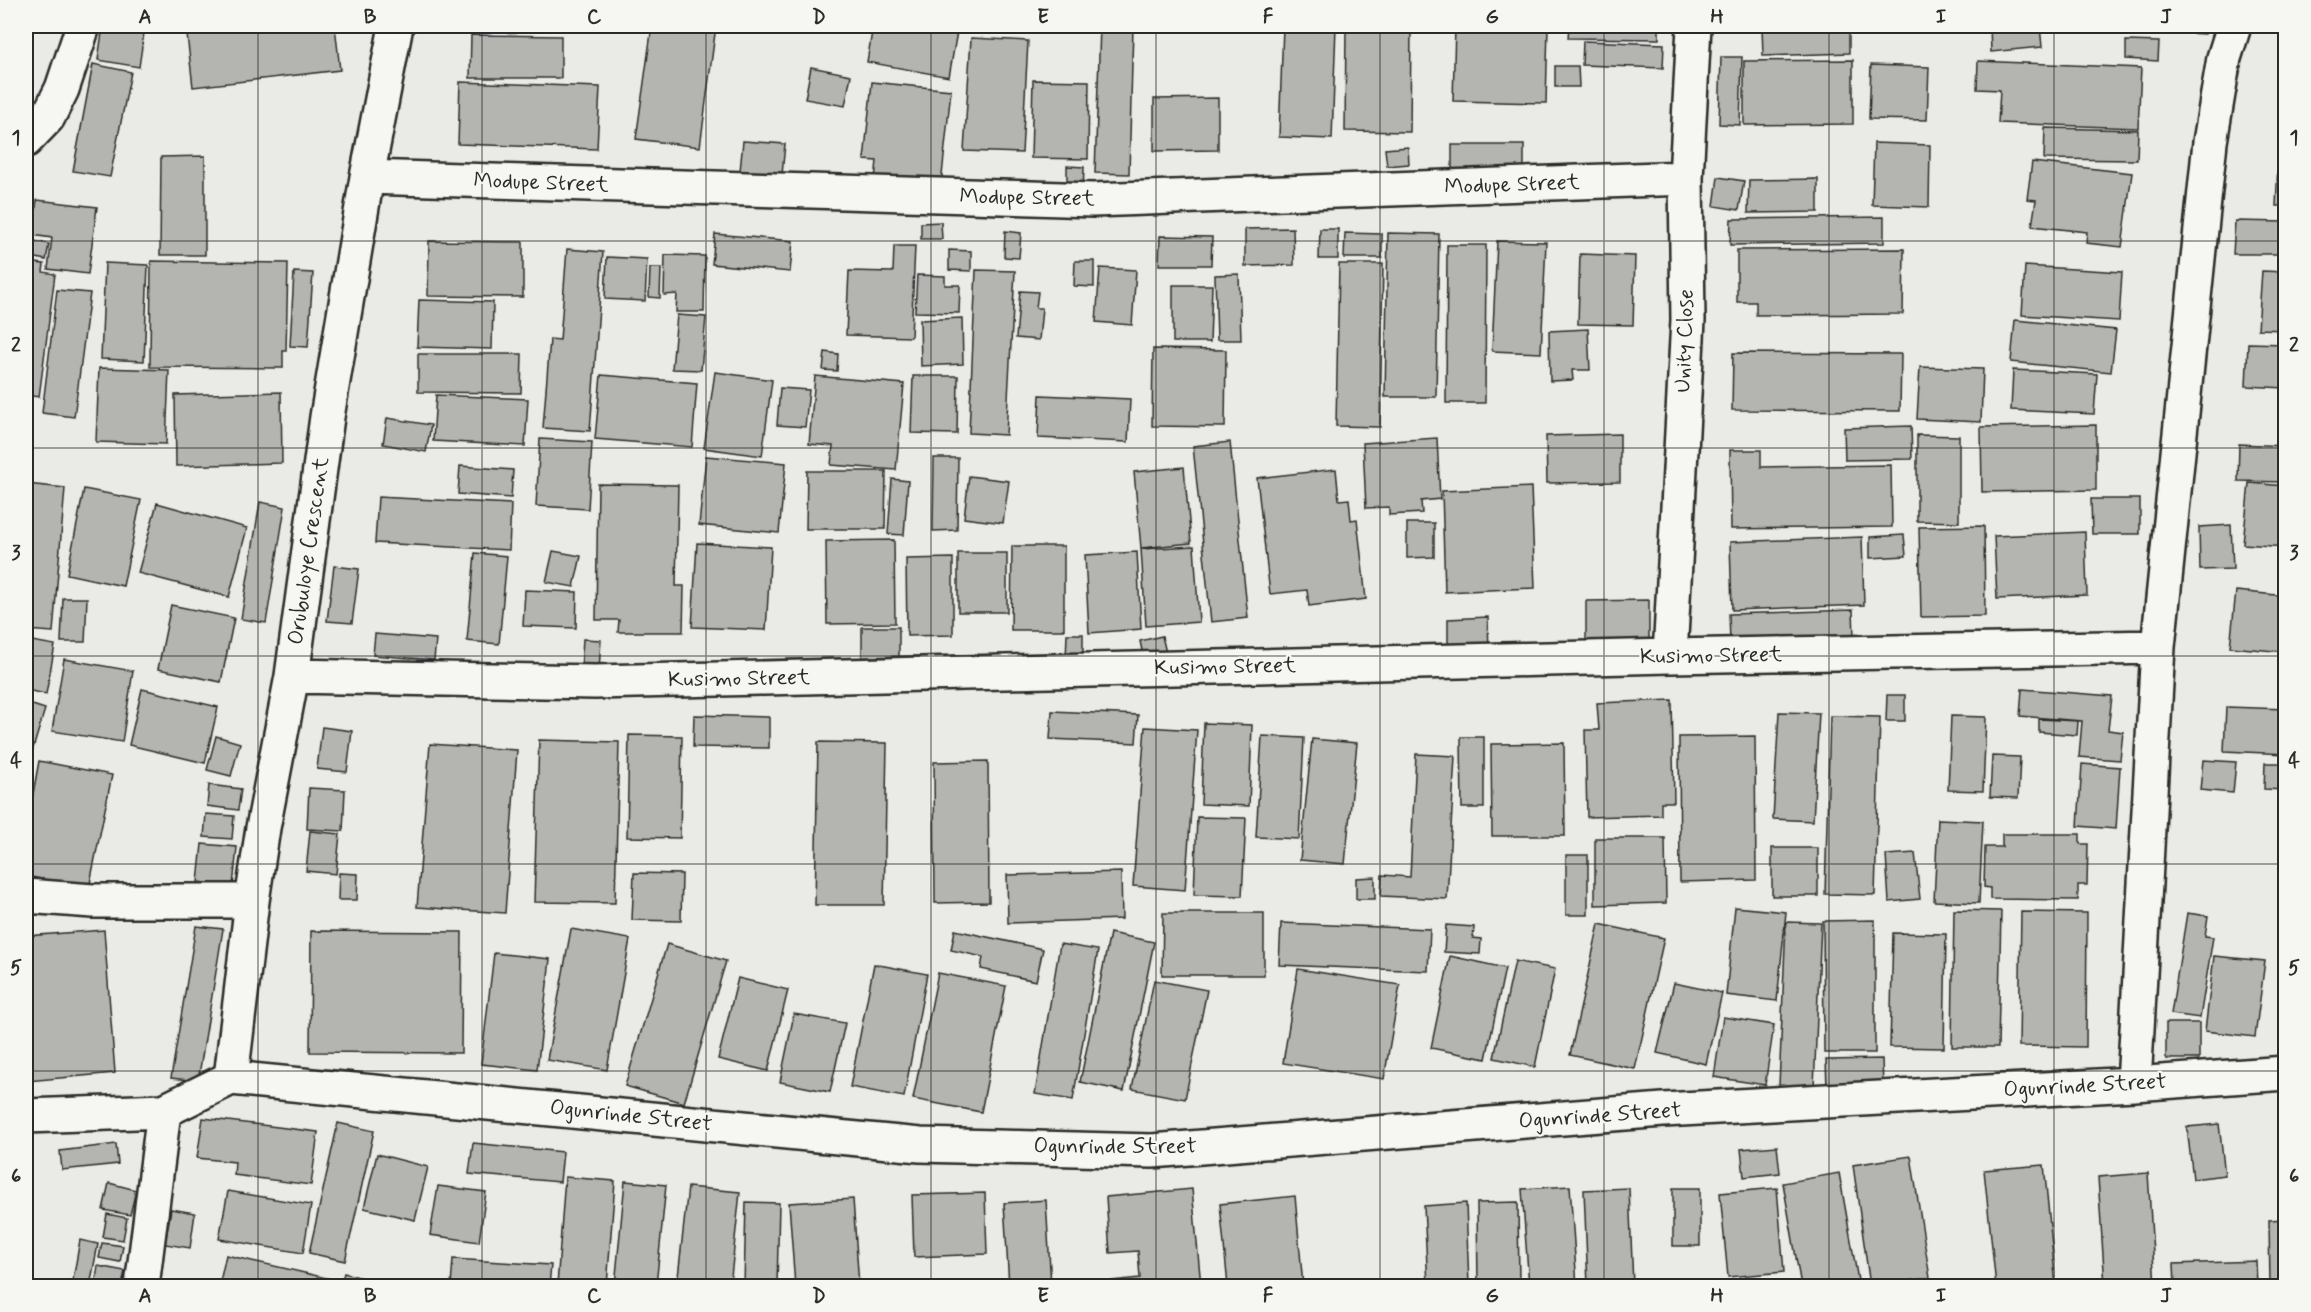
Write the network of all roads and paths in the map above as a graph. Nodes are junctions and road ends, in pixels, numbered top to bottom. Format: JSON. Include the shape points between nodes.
{"nodes":[{"id":1,"x":83,"y":26,"type":"edge"},
{"id":2,"x":396,"y":26,"type":"edge"},
{"id":3,"x":1694,"y":26,"type":"edge"},
{"id":4,"x":2234,"y":26,"type":"edge"},
{"id":5,"x":26,"y":140,"type":"edge"},
{"id":6,"x":367,"y":177,"type":"junction"},
{"id":7,"x":1686,"y":178,"type":"junction"},
{"id":8,"x":2158,"y":647,"type":"junction"},
{"id":9,"x":1670,"y":656,"type":"junction"},
{"id":10,"x":292,"y":676,"type":"junction"},
{"id":11,"x":26,"y":896,"type":"edge"},
{"id":12,"x":252,"y":901,"type":"junction"},
{"id":13,"x":2286,"y":1073,"type":"edge"},
{"id":14,"x":231,"y":1078,"type":"junction"},
{"id":15,"x":2134,"y":1084,"type":"junction"},
{"id":16,"x":164,"y":1111,"type":"junction"},
{"id":17,"x":26,"y":1116,"type":"edge"},
{"id":18,"x":142,"y":1287,"type":"edge"}],
"edges":[{"from":1,"to":5,"type":"street","via":[[62,89],[48,117]]},
{"from":2,"to":6,"type":"street","name":"Orubuloye Crescent"},
{"from":3,"to":7,"type":"street","name":"Unity Close"},
{"from":4,"to":8,"type":"street","via":[[2224,58],[2210,142]]},
{"from":6,"to":7,"type":"street","name":"Modupe Street","via":[[1093,200]]},
{"from":6,"to":10,"type":"street","name":"Orubuloye Crescent","via":[[327,417]]},
{"from":7,"to":9,"type":"street","name":"Unity Close","via":[[1688,320]]},
{"from":8,"to":9,"type":"street","name":"Kusimo Street"},
{"from":8,"to":15,"type":"street"},
{"from":9,"to":10,"type":"street","name":"Kusimo Street","via":[[596,682]]},
{"from":10,"to":12,"type":"street","name":"Orubuloye Crescent"},
{"from":11,"to":12,"type":"street","via":[[93,901]]},
{"from":12,"to":14,"type":"street","name":"Orubuloye Crescent"},
{"from":13,"to":15,"type":"street","name":"Ogunrinde Street"},
{"from":14,"to":15,"type":"street","name":"Ogunrinde Street","via":[[920,1145],[1152,1151],[1663,1110]]},
{"from":14,"to":16,"type":"street"},
{"from":16,"to":17,"type":"street"},
{"from":16,"to":18,"type":"street"}]}
